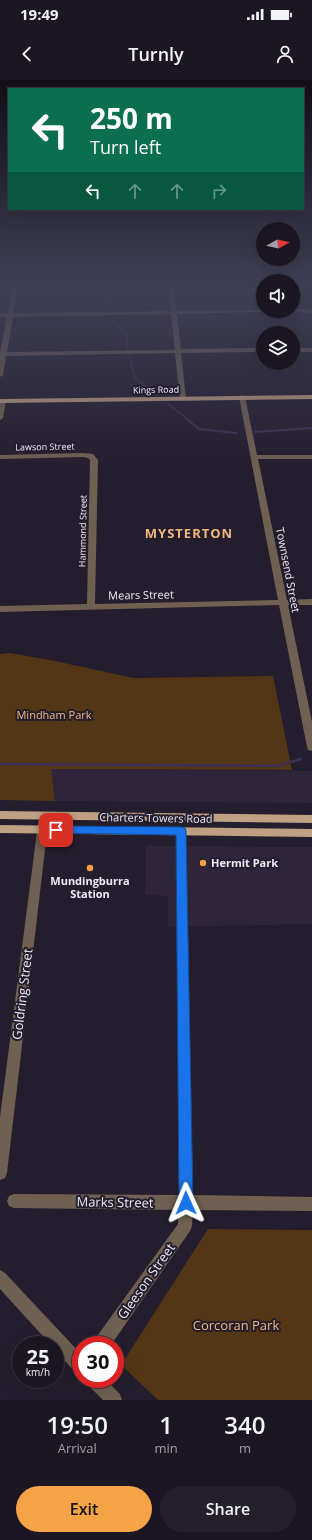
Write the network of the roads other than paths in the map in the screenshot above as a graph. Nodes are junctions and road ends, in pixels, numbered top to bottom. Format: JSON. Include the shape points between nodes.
{"nodes":[{"id":1,"x":177,"y":348,"type":"edge"},
{"id":2,"x":256,"y":350,"type":"edge"},
{"id":3,"x":300,"y":350,"type":"edge"},
{"id":4,"x":312,"y":350,"type":"edge"},
{"id":5,"x":177,"y":352,"type":"junction"},
{"id":6,"x":2,"y":354,"type":"edge"},
{"id":7,"x":0,"y":375,"type":"edge"},
{"id":8,"x":242,"y":397,"type":"junction"},
{"id":9,"x":312,"y":397,"type":"edge"},
{"id":10,"x":183,"y":398,"type":"junction"},
{"id":11,"x":1,"y":401,"type":"edge"},
{"id":12,"x":0,"y":418,"type":"edge"},
{"id":13,"x":90,"y":456,"type":"joint"},
{"id":14,"x":0,"y":457,"type":"edge"},
{"id":15,"x":312,"y":457,"type":"edge"},
{"id":16,"x":254,"y":458,"type":"junction"},
{"id":17,"x":312,"y":602,"type":"edge"},
{"id":18,"x":283,"y":603,"type":"junction"},
{"id":19,"x":91,"y":607,"type":"junction"},
{"id":20,"x":0,"y":609,"type":"edge"},
{"id":21,"x":307,"y":697,"type":"edge"},
{"id":22,"x":312,"y":747,"type":"edge"},
{"id":23,"x":0,"y":815,"type":"edge"},
{"id":24,"x":44,"y":816,"type":"junction"},
{"id":25,"x":312,"y":819,"type":"edge"},
{"id":26,"x":0,"y":829,"type":"edge"},
{"id":27,"x":42,"y":829,"type":"junction"},
{"id":28,"x":181,"y":831,"type":"junction"},
{"id":29,"x":312,"y":833,"type":"edge"},
{"id":30,"x":0,"y":1173,"type":"edge"},
{"id":31,"x":14,"y":1201,"type":"dead end"},
{"id":32,"x":186,"y":1203,"type":"junction"},
{"id":33,"x":312,"y":1204,"type":"edge"},
{"id":34,"x":0,"y":1278,"type":"edge"},
{"id":35,"x":107,"y":1336,"type":"edge"},
{"id":36,"x":72,"y":1356,"type":"edge"},
{"id":37,"x":103,"y":1388,"type":"edge"},
{"id":38,"x":114,"y":1400,"type":"edge"}],
"edges":[{"from":1,"to":5,"type":"street"},
{"from":2,"to":5,"type":"street"},
{"from":3,"to":4,"type":"street"},
{"from":5,"to":6,"type":"street"},
{"from":5,"to":10,"type":"street"},
{"from":6,"to":7,"type":"street"},
{"from":8,"to":9,"type":"main road","name":"Kings Road"},
{"from":8,"to":10,"type":"main road","name":"Kings Road"},
{"from":8,"to":16,"type":"street","name":"Townsend Street"},
{"from":10,"to":11,"type":"main road","name":"Kings Road"},
{"from":11,"to":12,"type":"street"},
{"from":13,"to":14,"type":"street","name":"Lawson Street"},
{"from":13,"to":19,"type":"street","name":"Hammond Street","via":[[94,460]]},
{"from":15,"to":16,"type":"street"},
{"from":16,"to":18,"type":"street","name":"Townsend Street"},
{"from":17,"to":18,"type":"street","name":"Mears Street"},
{"from":18,"to":19,"type":"street","name":"Mears Street"},
{"from":18,"to":21,"type":"street","name":"Townsend Street"},
{"from":19,"to":20,"type":"street","name":"Mears Street"},
{"from":21,"to":22,"type":"street","name":"Townsend Street"},
{"from":23,"to":24,"type":"main road","name":"Charters Towers Road"},
{"from":24,"to":25,"type":"main road","name":"Charters Towers Road"},
{"from":24,"to":27,"type":"street","name":"Goldring Street"},
{"from":26,"to":27,"type":"main road","name":"Charters Towers Road"},
{"from":27,"to":28,"type":"main road","name":"Charters Towers Road"},
{"from":27,"to":30,"type":"street","name":"Goldring Street"},
{"from":28,"to":29,"type":"main road","name":"Charters Towers Road"},
{"from":28,"to":32,"type":"street","name":"Gleeson Street"},
{"from":31,"to":32,"type":"street","name":"Marks Street"},
{"from":32,"to":33,"type":"street","name":"Marks Street"},
{"from":32,"to":35,"type":"street","name":"Gleeson Street","via":[[185,1226]]},
{"from":34,"to":36,"type":"street"},
{"from":37,"to":38,"type":"street"}]}
